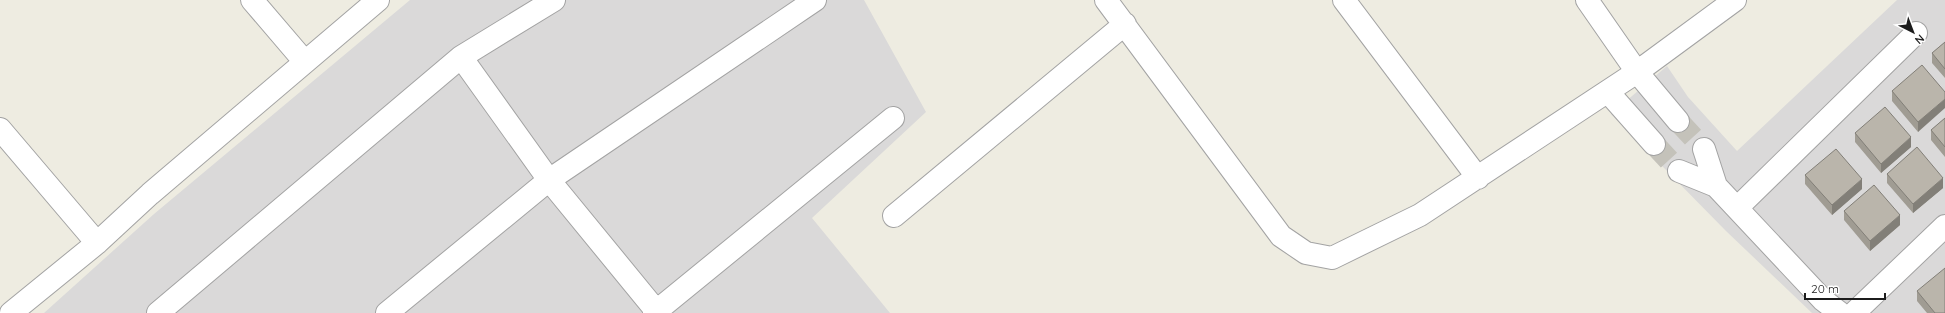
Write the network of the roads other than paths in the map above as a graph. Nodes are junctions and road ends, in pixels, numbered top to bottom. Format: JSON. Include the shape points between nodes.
{"nodes":[{"id":1,"x":252,"y":0,"type":"edge"},
{"id":2,"x":378,"y":0,"type":"edge"},
{"id":3,"x":554,"y":0,"type":"edge"},
{"id":4,"x":815,"y":0,"type":"edge"},
{"id":5,"x":1106,"y":0,"type":"edge"},
{"id":6,"x":1344,"y":0,"type":"edge"},
{"id":7,"x":1588,"y":0,"type":"edge"},
{"id":8,"x":1735,"y":0,"type":"edge"},
{"id":9,"x":1125,"y":24,"type":"junction"},
{"id":10,"x":1916,"y":33,"type":"dead end"},
{"id":11,"x":461,"y":57,"type":"junction"},
{"id":12,"x":305,"y":62,"type":"junction"},
{"id":13,"x":1637,"y":72,"type":"junction"},
{"id":14,"x":1608,"y":92,"type":"junction"},
{"id":15,"x":893,"y":118,"type":"dead end"},
{"id":16,"x":1678,"y":121,"type":"tunnel mouth"},
{"id":17,"x":0,"y":129,"type":"edge"},
{"id":18,"x":1654,"y":144,"type":"tunnel mouth"},
{"id":19,"x":1704,"y":149,"type":"tunnel mouth"},
{"id":20,"x":1679,"y":171,"type":"tunnel mouth"},
{"id":21,"x":1478,"y":178,"type":"junction"},
{"id":22,"x":549,"y":180,"type":"junction"},
{"id":23,"x":1716,"y":186,"type":"junction"},
{"id":24,"x":1737,"y":208,"type":"junction"},
{"id":25,"x":894,"y":216,"type":"dead end"},
{"id":26,"x":1945,"y":226,"type":"edge"},
{"id":27,"x":97,"y":243,"type":"junction"},
{"id":28,"x":656,"y":312,"type":"edge"},
{"id":29,"x":11,"y":313,"type":"edge"},
{"id":30,"x":158,"y":313,"type":"edge"},
{"id":31,"x":386,"y":313,"type":"edge"},
{"id":32,"x":1840,"y":313,"type":"edge"},
{"id":33,"x":1854,"y":313,"type":"edge"}],
"edges":[{"from":1,"to":12,"type":"street"},
{"from":2,"to":12,"type":"street"},
{"from":3,"to":11,"type":"street"},
{"from":4,"to":22,"type":"street"},
{"from":5,"to":9,"type":"street"},
{"from":6,"to":21,"type":"street"},
{"from":7,"to":13,"type":"street"},
{"from":8,"to":13,"type":"street"},
{"from":9,"to":21,"type":"street","via":[[1281,236],[1306,253],[1332,258],[1420,215]]},
{"from":9,"to":25,"type":"street"},
{"from":10,"to":24,"type":"street"},
{"from":11,"to":22,"type":"street"},
{"from":11,"to":30,"type":"street"},
{"from":12,"to":27,"type":"street","via":[[150,194]]},
{"from":13,"to":14,"type":"street"},
{"from":13,"to":16,"type":"street"},
{"from":14,"to":18,"type":"street"},
{"from":14,"to":21,"type":"street"},
{"from":15,"to":28,"type":"street"},
{"from":17,"to":27,"type":"street"},
{"from":19,"to":23,"type":"street"},
{"from":20,"to":23,"type":"street"},
{"from":22,"to":28,"type":"street"},
{"from":22,"to":31,"type":"street"},
{"from":23,"to":24,"type":"street"},
{"from":24,"to":32,"type":"street","via":[[1823,300]]},
{"from":26,"to":33,"type":"street"},
{"from":27,"to":29,"type":"street"}]}
